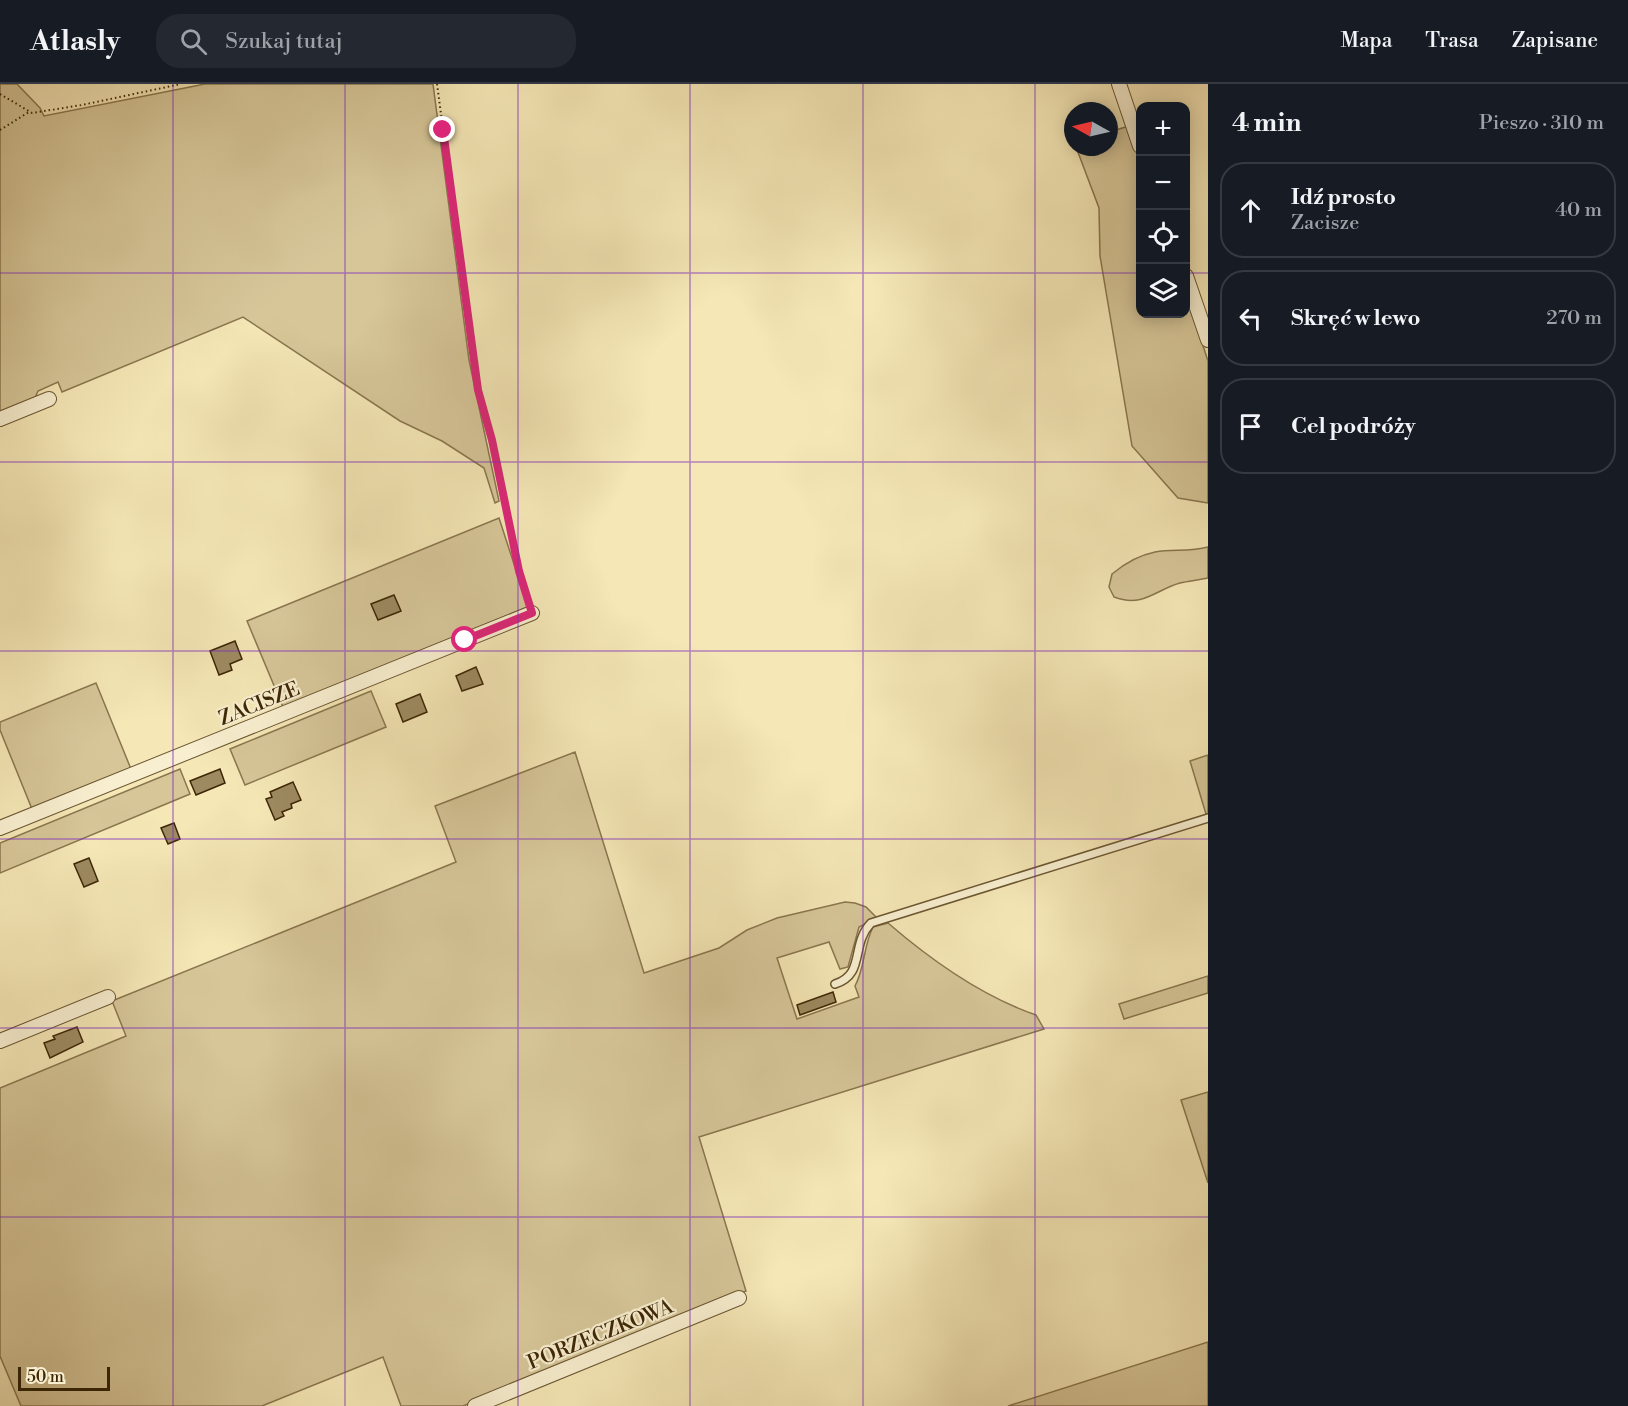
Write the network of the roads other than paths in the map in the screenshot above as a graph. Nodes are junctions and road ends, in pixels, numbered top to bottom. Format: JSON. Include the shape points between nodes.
{"nodes":[{"id":1,"x":1119,"y":84,"type":"edge"},
{"id":2,"x":1136,"y":134,"type":"edge"},
{"id":3,"x":1190,"y":290,"type":"edge"},
{"id":4,"x":1208,"y":340,"type":"edge"},
{"id":5,"x":49,"y":399,"type":"dead end"},
{"id":6,"x":0,"y":419,"type":"edge"},
{"id":7,"x":532,"y":613,"type":"road end"},
{"id":8,"x":1208,"y":818,"type":"edge"},
{"id":9,"x":0,"y":828,"type":"edge"},
{"id":10,"x":836,"y":984,"type":"dead end"},
{"id":11,"x":108,"y":997,"type":"dead end"},
{"id":12,"x":0,"y":1041,"type":"edge"},
{"id":13,"x":739,"y":1298,"type":"dead end"},
{"id":14,"x":475,"y":1406,"type":"edge"}],
"edges":[{"from":1,"to":2,"type":"street"},
{"from":3,"to":4,"type":"street"},
{"from":5,"to":6,"type":"street"},
{"from":7,"to":9,"type":"street","name":"ZACISZE"},
{"from":8,"to":10,"type":"lane","via":[[871,924],[859,941],[852,975]]},
{"from":11,"to":12,"type":"street"},
{"from":13,"to":14,"type":"street","name":"PORZECZKOWA"}]}
